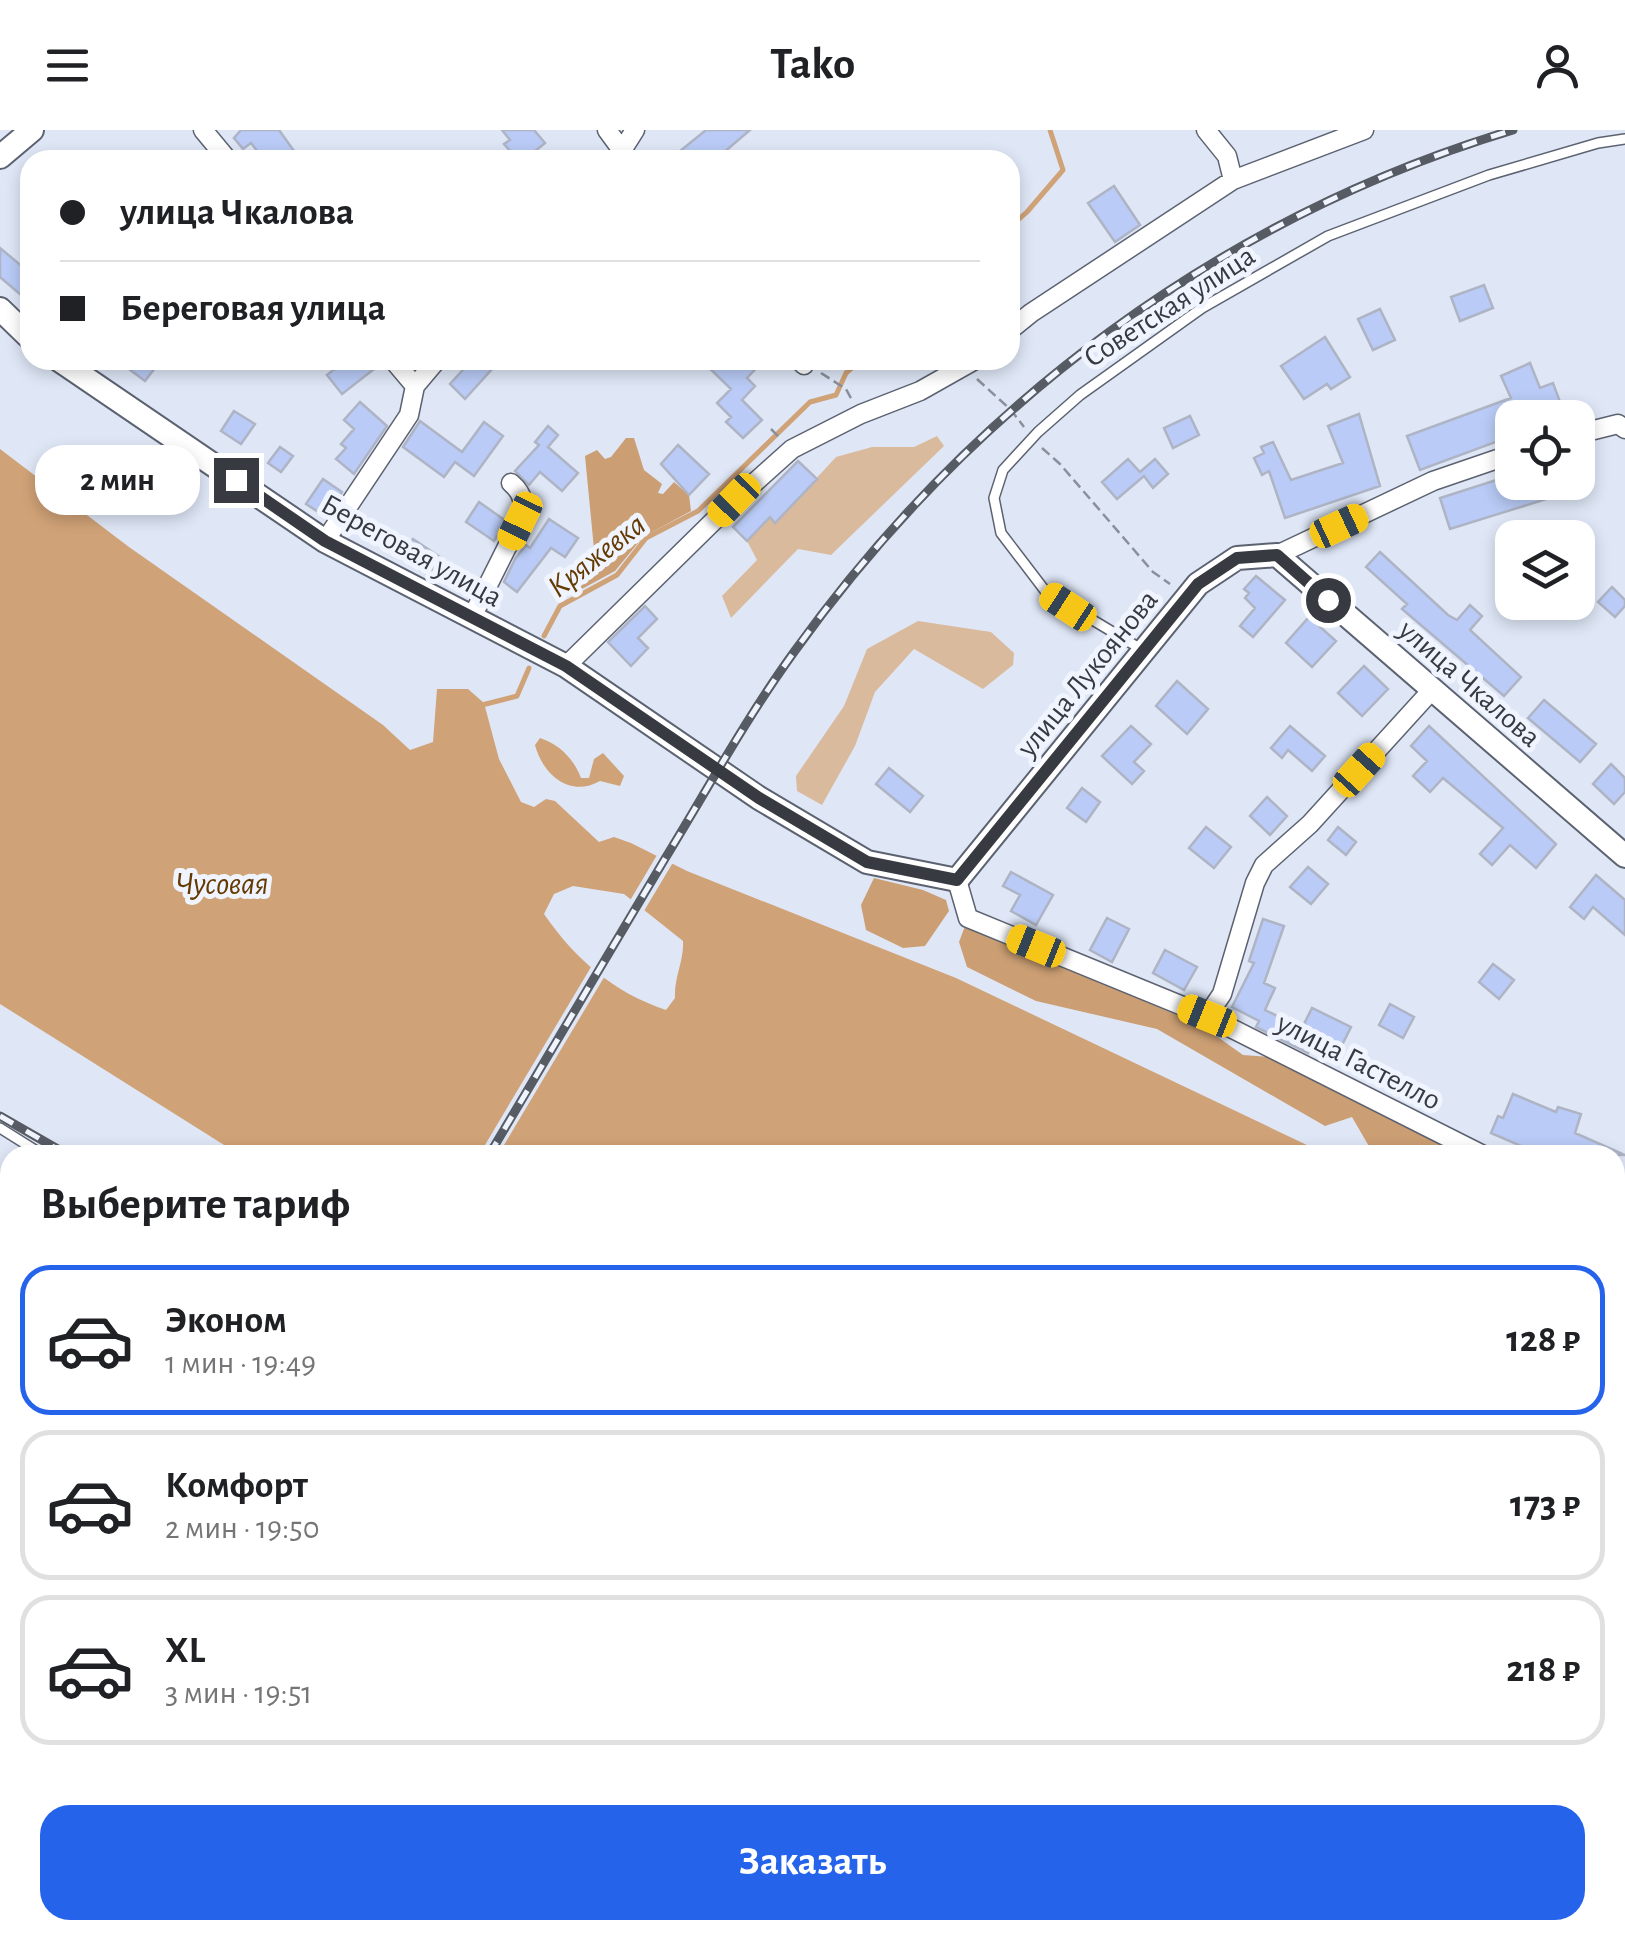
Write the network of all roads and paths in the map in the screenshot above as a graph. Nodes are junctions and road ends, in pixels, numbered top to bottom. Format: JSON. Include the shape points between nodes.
{"nodes":[{"id":1,"x":32,"y":130,"type":"edge"},
{"id":2,"x":204,"y":130,"type":"edge"},
{"id":3,"x":1206,"y":130,"type":"edge"},
{"id":4,"x":1364,"y":130,"type":"edge"},
{"id":5,"x":1625,"y":139,"type":"edge"},
{"id":6,"x":220,"y":150,"type":"edge"},
{"id":7,"x":0,"y":157,"type":"edge"},
{"id":8,"x":1233,"y":180,"type":"junction"},
{"id":9,"x":0,"y":309,"type":"edge"},
{"id":10,"x":1020,"y":321,"type":"edge"},
{"id":11,"x":20,"y":328,"type":"edge"},
{"id":12,"x":74,"y":370,"type":"edge"},
{"id":13,"x":402,"y":370,"type":"edge"},
{"id":14,"x":429,"y":370,"type":"edge"},
{"id":15,"x":959,"y":370,"type":"edge"},
{"id":16,"x":975,"y":370,"type":"edge"},
{"id":17,"x":834,"y":380,"type":"dead end"},
{"id":18,"x":415,"y":386,"type":"junction"},
{"id":19,"x":846,"y":390,"type":"dead end"},
{"id":20,"x":1622,"y":427,"type":"edge"},
{"id":21,"x":771,"y":429,"type":"dead end"},
{"id":22,"x":1595,"y":431,"type":"edge"},
{"id":23,"x":1032,"y":438,"type":"junction"},
{"id":24,"x":781,"y":439,"type":"dead end"},
{"id":25,"x":1495,"y":460,"type":"edge"},
{"id":26,"x":511,"y":483,"type":"dead end"},
{"id":27,"x":325,"y":541,"type":"junction"},
{"id":28,"x":1277,"y":555,"type":"junction"},
{"id":29,"x":1188,"y":596,"type":"junction"},
{"id":30,"x":472,"y":618,"type":"junction"},
{"id":31,"x":1144,"y":650,"type":"junction"},
{"id":32,"x":566,"y":666,"type":"junction"},
{"id":33,"x":1432,"y":690,"type":"junction"},
{"id":34,"x":1625,"y":856,"type":"edge"},
{"id":35,"x":957,"y":880,"type":"junction"},
{"id":36,"x":1207,"y":1016,"type":"junction"},
{"id":37,"x":0,"y":1128,"type":"edge"},
{"id":38,"x":26,"y":1145,"type":"edge"},
{"id":39,"x":1464,"y":1145,"type":"edge"}],
"edges":[{"from":1,"to":7,"type":"street"},
{"from":2,"to":6,"type":"street"},
{"from":3,"to":8,"type":"street","via":[[1227,156]]},
{"from":4,"to":8,"type":"street"},
{"from":5,"to":23,"type":"lane","name":"Советская улица","via":[[1490,175],[1328,236],[1202,308],[1080,394]]},
{"from":8,"to":10,"type":"street"},
{"from":9,"to":11,"type":"street"},
{"from":12,"to":27,"type":"street","name":"Береговая улица"},
{"from":13,"to":18,"type":"street"},
{"from":14,"to":18,"type":"street"},
{"from":15,"to":32,"type":"street","via":[[792,449]]},
{"from":16,"to":23,"type":"path"},
{"from":17,"to":19,"type":"path"},
{"from":18,"to":27,"type":"street","via":[[409,415]]},
{"from":20,"to":22,"type":"street"},
{"from":21,"to":24,"type":"path"},
{"from":23,"to":29,"type":"path","via":[[1153,572]]},
{"from":23,"to":31,"type":"lane","name":"Советская улица","via":[[1003,470],[994,498],[1001,533],[1046,592]]},
{"from":25,"to":28,"type":"street","name":"улица Лукоянова","via":[[1433,481]]},
{"from":26,"to":30,"type":"street","via":[[522,492],[520,521]]},
{"from":27,"to":30,"type":"street","name":"Береговая улица"},
{"from":28,"to":29,"type":"street","name":"улица Лукоянова","via":[[1237,558]]},
{"from":28,"to":33,"type":"street","name":"улица Чкалова"},
{"from":29,"to":31,"type":"street","name":"улица Лукоянова"},
{"from":30,"to":32,"type":"street","name":"Береговая улица"},
{"from":31,"to":35,"type":"street","name":"улица Лукоянова"},
{"from":32,"to":35,"type":"street","name":"Береговая улица","via":[[759,798],[867,862]]},
{"from":33,"to":34,"type":"street","name":"улица Чкалова"},
{"from":33,"to":36,"type":"street","via":[[1264,865],[1222,994]]},
{"from":35,"to":36,"type":"street","name":"улица Гастелло","via":[[968,918]]},
{"from":36,"to":39,"type":"street","name":"улица Гастелло"},
{"from":37,"to":38,"type":"lane"}]}
